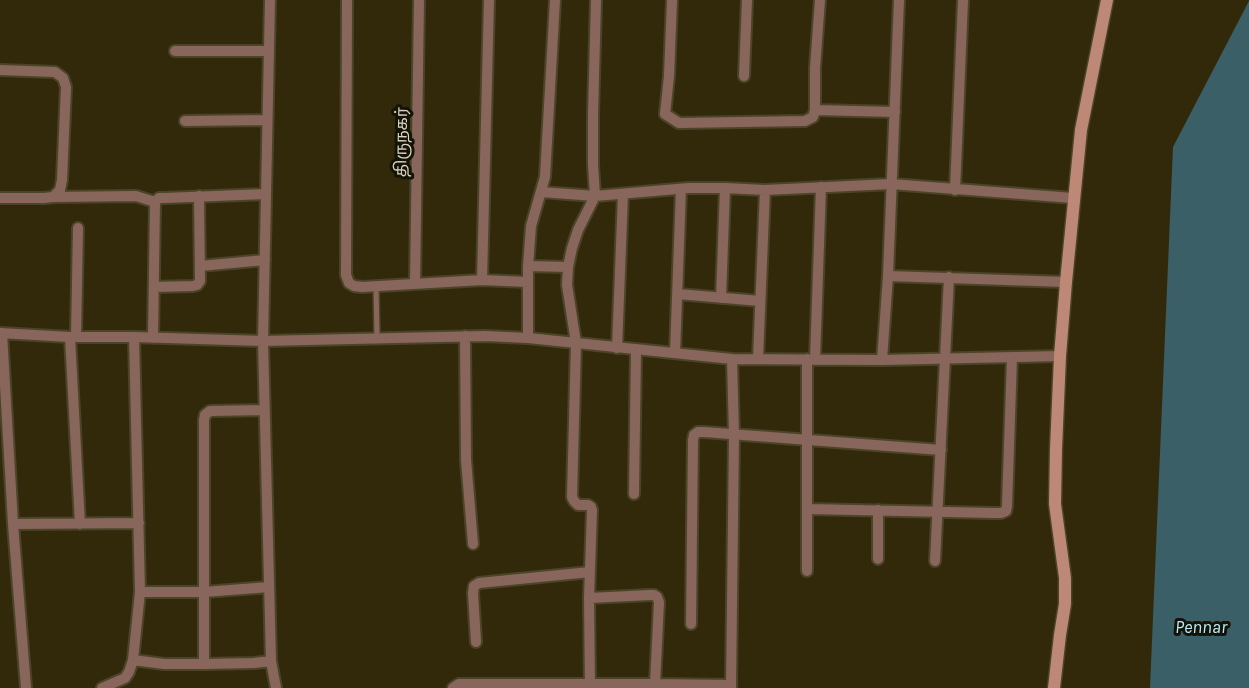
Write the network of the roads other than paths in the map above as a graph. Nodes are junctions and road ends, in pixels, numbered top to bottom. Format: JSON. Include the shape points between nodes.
{"nodes":[{"id":1,"x":270,"y":0,"type":"edge"},
{"id":2,"x":348,"y":0,"type":"edge"},
{"id":3,"x":419,"y":0,"type":"edge"},
{"id":4,"x":489,"y":0,"type":"edge"},
{"id":5,"x":555,"y":0,"type":"edge"},
{"id":6,"x":596,"y":0,"type":"edge"},
{"id":7,"x":672,"y":0,"type":"edge"},
{"id":8,"x":747,"y":0,"type":"edge"},
{"id":9,"x":820,"y":0,"type":"edge"},
{"id":10,"x":899,"y":0,"type":"edge"},
{"id":11,"x":963,"y":0,"type":"edge"},
{"id":12,"x":1107,"y":0,"type":"edge"},
{"id":13,"x":175,"y":51,"type":"dead end"},
{"id":14,"x":269,"y":51,"type":"junction"},
{"id":15,"x":0,"y":69,"type":"edge"},
{"id":16,"x":744,"y":76,"type":"dead end"},
{"id":17,"x":815,"y":110,"type":"junction"},
{"id":18,"x":895,"y":112,"type":"junction"},
{"id":19,"x":267,"y":120,"type":"junction"},
{"id":20,"x":185,"y":121,"type":"dead end"},
{"id":21,"x":891,"y":184,"type":"junction"},
{"id":22,"x":820,"y":187,"type":"junction"},
{"id":23,"x":725,"y":188,"type":"junction"},
{"id":24,"x":681,"y":189,"type":"junction"},
{"id":25,"x":765,"y":190,"type":"junction"},
{"id":26,"x":955,"y":190,"type":"junction"},
{"id":27,"x":541,"y":192,"type":"junction"},
{"id":28,"x":266,"y":194,"type":"junction"},
{"id":29,"x":623,"y":194,"type":"junction"},
{"id":30,"x":199,"y":196,"type":"junction"},
{"id":31,"x":595,"y":196,"type":"junction"},
{"id":32,"x":53,"y":197,"type":"junction"},
{"id":33,"x":0,"y":198,"type":"edge"},
{"id":34,"x":1073,"y":198,"type":"junction"},
{"id":35,"x":155,"y":202,"type":"junction"},
{"id":36,"x":78,"y":228,"type":"dead end"},
{"id":37,"x":265,"y":260,"type":"junction"},
{"id":38,"x":200,"y":266,"type":"junction"},
{"id":39,"x":528,"y":266,"type":"junction"},
{"id":40,"x":568,"y":267,"type":"junction"},
{"id":41,"x":888,"y":276,"type":"junction"},
{"id":42,"x":949,"y":277,"type":"junction"},
{"id":43,"x":482,"y":280,"type":"junction"},
{"id":44,"x":528,"y":282,"type":"junction"},
{"id":45,"x":1065,"y":282,"type":"junction"},
{"id":46,"x":415,"y":284,"type":"junction"},
{"id":47,"x":376,"y":286,"type":"junction"},
{"id":48,"x":154,"y":288,"type":"junction"},
{"id":49,"x":678,"y":294,"type":"junction"},
{"id":50,"x":721,"y":298,"type":"junction"},
{"id":51,"x":760,"y":301,"type":"junction"},
{"id":52,"x":1,"y":333,"type":"edge"},
{"id":53,"x":465,"y":336,"type":"junction"},
{"id":54,"x":73,"y":337,"type":"junction"},
{"id":55,"x":134,"y":337,"type":"junction"},
{"id":56,"x":153,"y":338,"type":"junction"},
{"id":57,"x":377,"y":338,"type":"junction"},
{"id":58,"x":528,"y":338,"type":"junction"},
{"id":59,"x":263,"y":341,"type":"junction"},
{"id":60,"x":576,"y":344,"type":"junction"},
{"id":61,"x":617,"y":348,"type":"junction"},
{"id":62,"x":636,"y":350,"type":"junction"},
{"id":63,"x":675,"y":353,"type":"junction"},
{"id":64,"x":1060,"y":356,"type":"junction"},
{"id":65,"x":1012,"y":357,"type":"junction"},
{"id":66,"x":758,"y":358,"type":"junction"},
{"id":67,"x":732,"y":359,"type":"junction"},
{"id":68,"x":811,"y":359,"type":"junction"},
{"id":69,"x":945,"y":359,"type":"junction"},
{"id":70,"x":882,"y":360,"type":"junction"},
{"id":71,"x":264,"y":410,"type":"junction"},
{"id":72,"x":734,"y":435,"type":"junction"},
{"id":73,"x":807,"y":440,"type":"junction"},
{"id":74,"x":941,"y":450,"type":"junction"},
{"id":75,"x":634,"y":495,"type":"dead end"},
{"id":76,"x":807,"y":509,"type":"junction"},
{"id":77,"x":878,"y":510,"type":"junction"},
{"id":78,"x":938,"y":511,"type":"junction"},
{"id":79,"x":139,"y":523,"type":"junction"},
{"id":80,"x":13,"y":524,"type":"junction"},
{"id":81,"x":80,"y":524,"type":"junction"},
{"id":82,"x":473,"y":544,"type":"dead end"},
{"id":83,"x":878,"y":559,"type":"dead end"},
{"id":84,"x":935,"y":561,"type":"dead end"},
{"id":85,"x":807,"y":571,"type":"dead end"},
{"id":86,"x":590,"y":572,"type":"junction"},
{"id":87,"x":269,"y":587,"type":"junction"},
{"id":88,"x":140,"y":592,"type":"junction"},
{"id":89,"x":204,"y":592,"type":"junction"},
{"id":90,"x":589,"y":598,"type":"junction"},
{"id":91,"x":692,"y":624,"type":"dead end"},
{"id":92,"x":476,"y":642,"type":"dead end"},
{"id":93,"x":133,"y":660,"type":"junction"},
{"id":94,"x":270,"y":661,"type":"junction"},
{"id":95,"x":204,"y":664,"type":"junction"},
{"id":96,"x":517,"y":686,"type":"edge"},
{"id":97,"x":590,"y":686,"type":"edge"},
{"id":98,"x":655,"y":686,"type":"edge"},
{"id":99,"x":731,"y":687,"type":"edge"},
{"id":100,"x":26,"y":688,"type":"edge"},
{"id":101,"x":102,"y":688,"type":"edge"},
{"id":102,"x":276,"y":688,"type":"edge"},
{"id":103,"x":453,"y":688,"type":"edge"},
{"id":104,"x":1054,"y":688,"type":"edge"}],
"edges":[{"from":1,"to":14,"type":"street"},
{"from":2,"to":47,"type":"street","via":[[346,274],[354,286]]},
{"from":3,"to":46,"type":"street","name":"திருநகர்"},
{"from":4,"to":43,"type":"street"},
{"from":5,"to":27,"type":"street"},
{"from":6,"to":31,"type":"street"},
{"from":7,"to":17,"type":"street","via":[[665,114],[679,123],[806,121]]},
{"from":8,"to":16,"type":"street"},
{"from":9,"to":17,"type":"street"},
{"from":10,"to":18,"type":"street"},
{"from":11,"to":26,"type":"street"},
{"from":12,"to":34,"type":"main road","via":[[1081,130]]},
{"from":13,"to":14,"type":"street"},
{"from":14,"to":19,"type":"street"},
{"from":15,"to":32,"type":"street","via":[[55,72],[63,78],[66,87],[62,180]]},
{"from":17,"to":18,"type":"street"},
{"from":18,"to":21,"type":"street"},
{"from":19,"to":20,"type":"street"},
{"from":19,"to":28,"type":"street"},
{"from":21,"to":22,"type":"street"},
{"from":21,"to":26,"type":"street"},
{"from":21,"to":41,"type":"street"},
{"from":22,"to":25,"type":"street"},
{"from":22,"to":68,"type":"street"},
{"from":23,"to":24,"type":"street"},
{"from":23,"to":25,"type":"street"},
{"from":23,"to":50,"type":"street"},
{"from":24,"to":29,"type":"street"},
{"from":24,"to":49,"type":"street"},
{"from":25,"to":51,"type":"street"},
{"from":26,"to":34,"type":"street"},
{"from":27,"to":31,"type":"street"},
{"from":27,"to":39,"type":"street","via":[[531,226]]},
{"from":28,"to":30,"type":"street"},
{"from":28,"to":37,"type":"street"},
{"from":29,"to":31,"type":"street"},
{"from":29,"to":61,"type":"street"},
{"from":30,"to":35,"type":"street","via":[[159,198]]},
{"from":30,"to":38,"type":"street"},
{"from":31,"to":40,"type":"street","via":[[578,230]]},
{"from":32,"to":33,"type":"street"},
{"from":32,"to":35,"type":"street","via":[[135,196]]},
{"from":34,"to":45,"type":"main road"},
{"from":35,"to":48,"type":"street"},
{"from":36,"to":54,"type":"street"},
{"from":37,"to":38,"type":"street"},
{"from":37,"to":59,"type":"street"},
{"from":38,"to":48,"type":"street","via":[[197,285]]},
{"from":39,"to":40,"type":"street"},
{"from":39,"to":44,"type":"street"},
{"from":40,"to":60,"type":"street"},
{"from":41,"to":42,"type":"street"},
{"from":41,"to":70,"type":"street"},
{"from":42,"to":45,"type":"street"},
{"from":42,"to":69,"type":"street"},
{"from":43,"to":44,"type":"street"},
{"from":43,"to":46,"type":"street"},
{"from":44,"to":58,"type":"street"},
{"from":45,"to":64,"type":"main road"},
{"from":46,"to":47,"type":"street"},
{"from":47,"to":57,"type":"lane"},
{"from":48,"to":56,"type":"street"},
{"from":49,"to":50,"type":"street"},
{"from":49,"to":63,"type":"street"},
{"from":50,"to":51,"type":"street"},
{"from":51,"to":66,"type":"street"},
{"from":52,"to":54,"type":"street"},
{"from":52,"to":80,"type":"street"},
{"from":53,"to":57,"type":"street"},
{"from":53,"to":58,"type":"street"},
{"from":53,"to":82,"type":"street","via":[[466,460]]},
{"from":54,"to":55,"type":"street"},
{"from":54,"to":81,"type":"street"},
{"from":55,"to":56,"type":"street"},
{"from":55,"to":79,"type":"street"},
{"from":56,"to":59,"type":"street"},
{"from":57,"to":59,"type":"street"},
{"from":58,"to":60,"type":"street"},
{"from":59,"to":71,"type":"street"},
{"from":60,"to":61,"type":"street"},
{"from":60,"to":86,"type":"street","via":[[572,497],[578,505],[588,505],[592,510]]},
{"from":61,"to":62,"type":"street"},
{"from":62,"to":63,"type":"street"},
{"from":62,"to":75,"type":"street"},
{"from":63,"to":67,"type":"street"},
{"from":64,"to":65,"type":"street"},
{"from":64,"to":104,"type":"main road","via":[[1055,504],[1065,604]]},
{"from":65,"to":69,"type":"street"},
{"from":65,"to":78,"type":"street","via":[[1006,511]]},
{"from":66,"to":67,"type":"street"},
{"from":66,"to":68,"type":"street"},
{"from":67,"to":72,"type":"street"},
{"from":68,"to":70,"type":"street"},
{"from":68,"to":73,"type":"street"},
{"from":69,"to":70,"type":"street"},
{"from":69,"to":74,"type":"street"},
{"from":71,"to":87,"type":"street"},
{"from":71,"to":89,"type":"street","via":[[216,410],[205,415]]},
{"from":72,"to":73,"type":"street"},
{"from":72,"to":91,"type":"street","via":[[694,435]]},
{"from":72,"to":99,"type":"street"},
{"from":73,"to":74,"type":"street"},
{"from":73,"to":76,"type":"street"},
{"from":74,"to":78,"type":"street"},
{"from":76,"to":77,"type":"street"},
{"from":76,"to":85,"type":"street"},
{"from":77,"to":78,"type":"street"},
{"from":77,"to":83,"type":"street"},
{"from":78,"to":84,"type":"street"},
{"from":79,"to":81,"type":"street"},
{"from":79,"to":88,"type":"street"},
{"from":80,"to":81,"type":"street"},
{"from":80,"to":100,"type":"street"},
{"from":86,"to":90,"type":"street"},
{"from":86,"to":92,"type":"street","via":[[478,583],[473,593]]},
{"from":87,"to":89,"type":"street"},
{"from":87,"to":94,"type":"street"},
{"from":88,"to":89,"type":"street"},
{"from":88,"to":93,"type":"street"},
{"from":89,"to":95,"type":"street"},
{"from":90,"to":97,"type":"street"},
{"from":90,"to":98,"type":"street","via":[[657,597]]},
{"from":93,"to":95,"type":"street"},
{"from":93,"to":101,"type":"street","via":[[125,678]]},
{"from":94,"to":95,"type":"street"},
{"from":94,"to":102,"type":"street"},
{"from":96,"to":97,"type":"street"},
{"from":96,"to":103,"type":"street","via":[[459,684]]},
{"from":97,"to":98,"type":"street"},
{"from":98,"to":99,"type":"street"}]}
